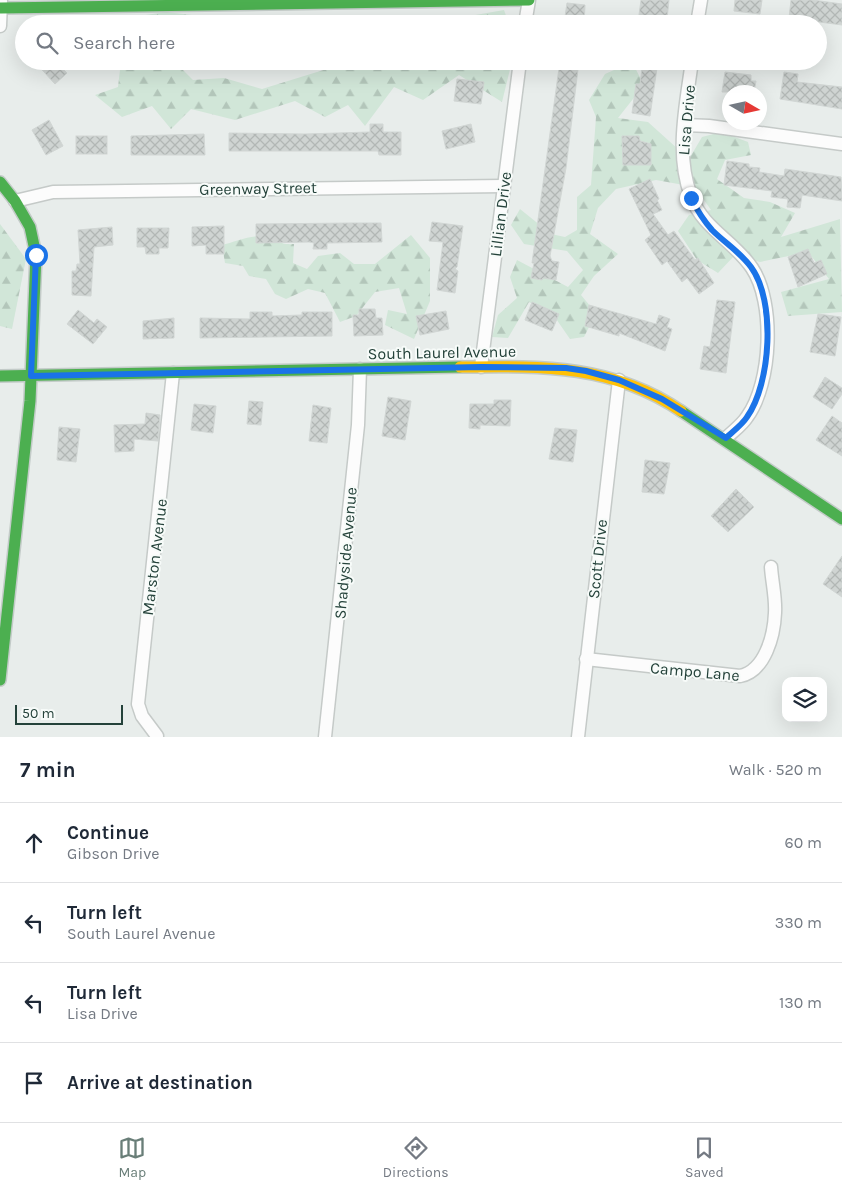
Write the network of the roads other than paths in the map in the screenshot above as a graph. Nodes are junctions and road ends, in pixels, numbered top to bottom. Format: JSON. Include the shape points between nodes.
{"nodes":[{"id":1,"x":529,"y":0,"type":"edge"},
{"id":2,"x":701,"y":0,"type":"edge"},
{"id":3,"x":373,"y":1,"type":"edge"},
{"id":4,"x":189,"y":2,"type":"edge"},
{"id":5,"x":1,"y":4,"type":"edge"},
{"id":6,"x":526,"y":15,"type":"edge"},
{"id":7,"x":698,"y":15,"type":"edge"},
{"id":8,"x":0,"y":26,"type":"edge"},
{"id":9,"x":519,"y":70,"type":"edge"},
{"id":10,"x":691,"y":70,"type":"edge"},
{"id":11,"x":685,"y":125,"type":"junction"},
{"id":12,"x":842,"y":144,"type":"edge"},
{"id":13,"x":0,"y":182,"type":"edge"},
{"id":14,"x":503,"y":186,"type":"junction"},
{"id":15,"x":14,"y":200,"type":"junction"},
{"id":16,"x":481,"y":367,"type":"junction"},
{"id":17,"x":360,"y":369,"type":"junction"},
{"id":18,"x":173,"y":373,"type":"junction"},
{"id":19,"x":0,"y":376,"type":"edge"},
{"id":20,"x":31,"y":376,"type":"junction"},
{"id":21,"x":619,"y":380,"type":"junction"},
{"id":22,"x":726,"y":438,"type":"junction"},
{"id":23,"x":842,"y":519,"type":"edge"},
{"id":24,"x":771,"y":567,"type":"dead end"},
{"id":25,"x":586,"y":659,"type":"junction"},
{"id":26,"x":0,"y":680,"type":"edge"},
{"id":27,"x":157,"y":736,"type":"edge"},
{"id":28,"x":325,"y":737,"type":"edge"},
{"id":29,"x":578,"y":737,"type":"edge"}],
"edges":[{"from":1,"to":3,"type":"street"},
{"from":1,"to":6,"type":"street"},
{"from":2,"to":7,"type":"street"},
{"from":3,"to":4,"type":"street"},
{"from":4,"to":5,"type":"street"},
{"from":5,"to":8,"type":"street"},
{"from":9,"to":14,"type":"street","name":"Lillian Drive"},
{"from":10,"to":11,"type":"street","name":"Lisa Drive"},
{"from":11,"to":12,"type":"street"},
{"from":11,"to":22,"type":"street","name":"Lisa Drive","via":[[681,156],[691,198],[712,229],[751,267],[762,288],[767,312],[767,347],[758,394],[747,418]]},
{"from":13,"to":15,"type":"street"},
{"from":14,"to":15,"type":"street","name":"Greenway Street","via":[[53,192]]},
{"from":14,"to":16,"type":"street","name":"Lillian Drive"},
{"from":15,"to":20,"type":"street","via":[[30,227],[36,255]]},
{"from":16,"to":17,"type":"street","name":"South Laurel Avenue"},
{"from":16,"to":21,"type":"street","name":"South Laurel Avenue","via":[[566,368]]},
{"from":17,"to":18,"type":"street","name":"South Laurel Avenue"},
{"from":17,"to":28,"type":"street","name":"Shadyside Avenue","via":[[358,425]]},
{"from":18,"to":20,"type":"street","name":"South Laurel Avenue"},
{"from":18,"to":27,"type":"street","name":"Marston Avenue","via":[[138,704],[142,716]]},
{"from":19,"to":20,"type":"street","name":"South Laurel Avenue"},
{"from":20,"to":26,"type":"street","via":[[26,451]]},
{"from":21,"to":22,"type":"street","name":"South Laurel Avenue","via":[[673,405]]},
{"from":21,"to":25,"type":"street","name":"Scott Drive"},
{"from":22,"to":23,"type":"street","name":"South Laurel Avenue"},
{"from":24,"to":25,"type":"street","name":"Campo Lane","via":[[773,626],[761,663],[748,675]]},
{"from":25,"to":29,"type":"street","name":"Scott Drive"}]}
